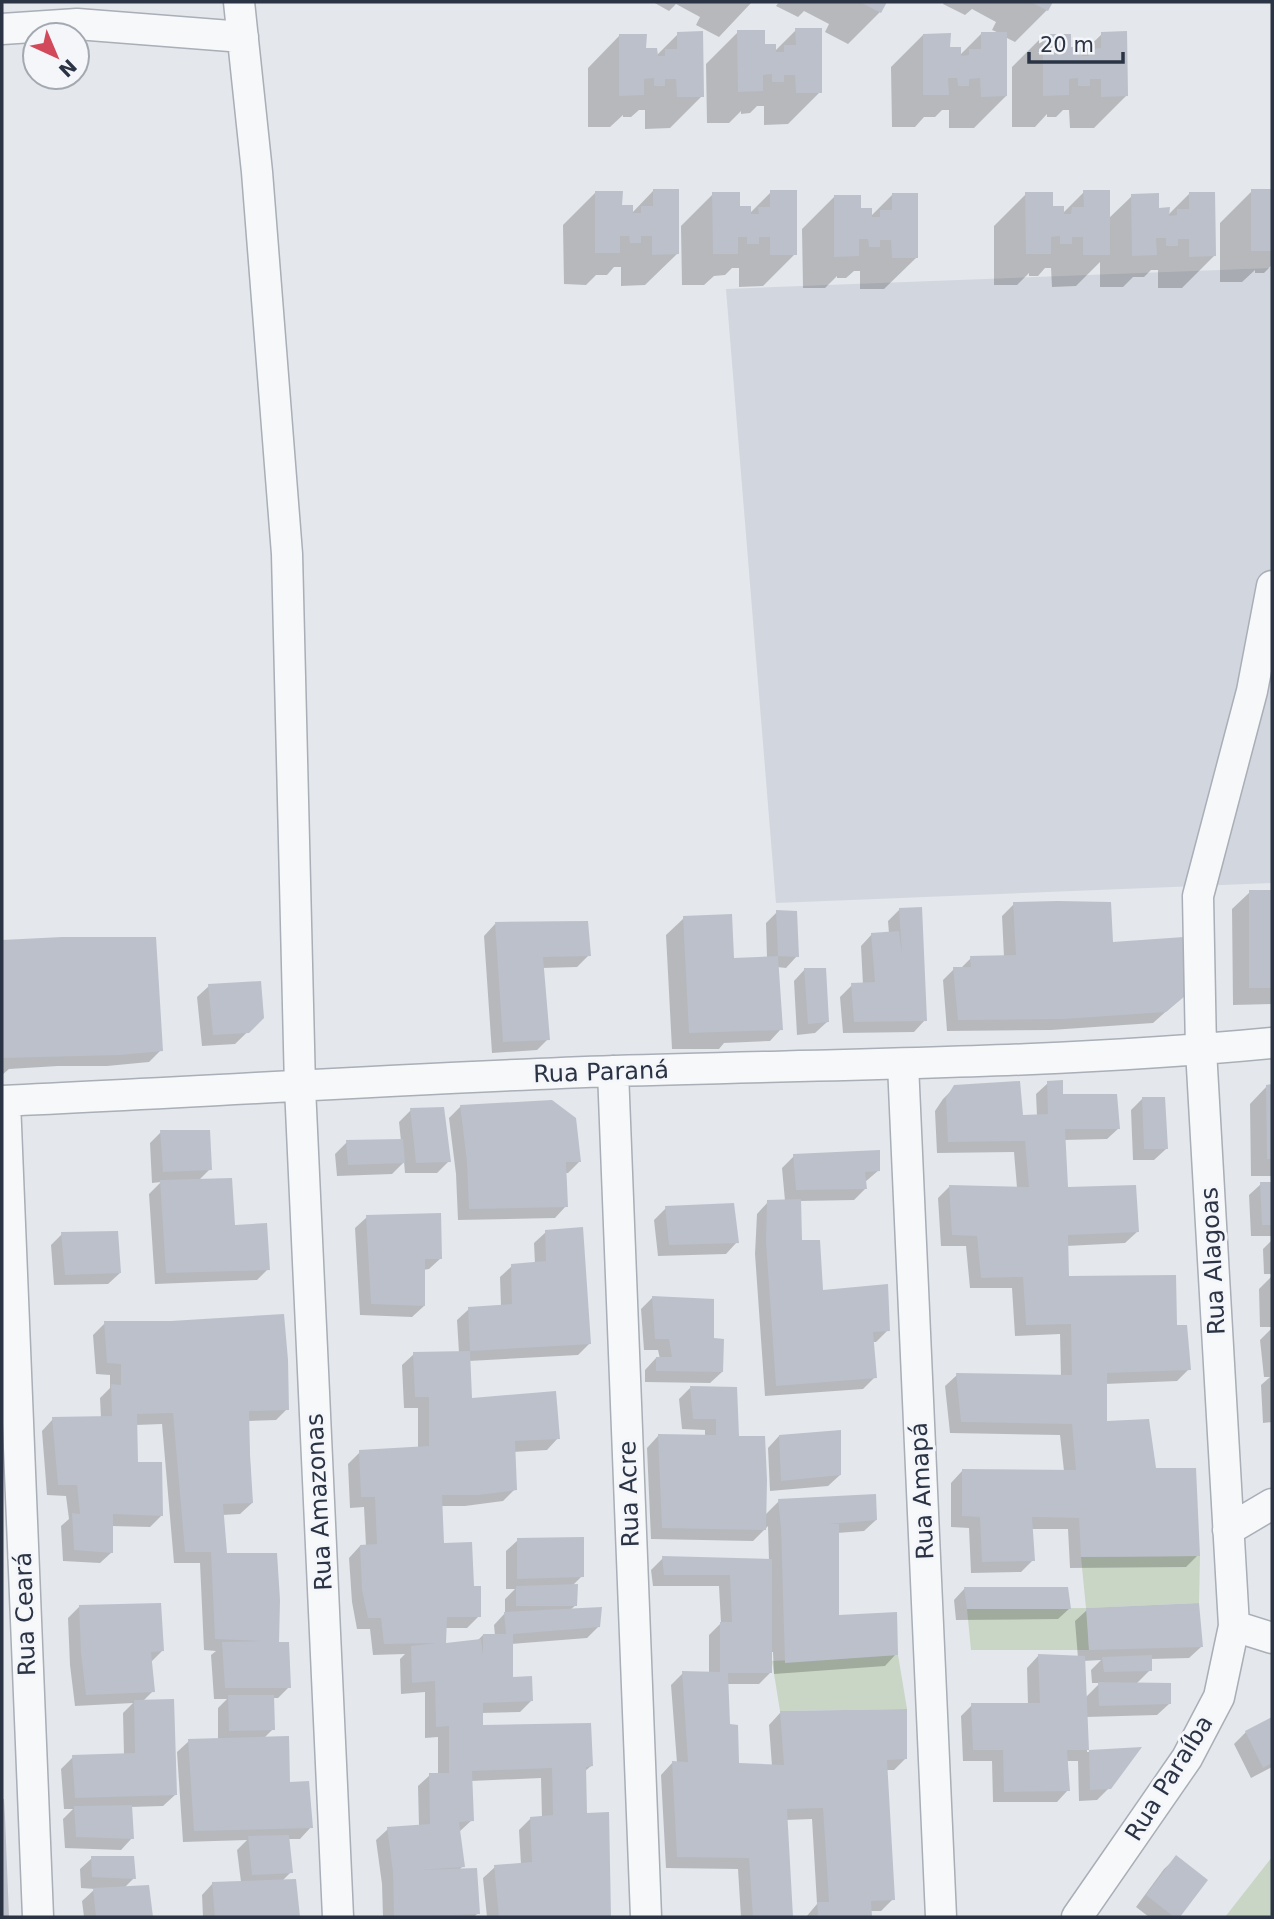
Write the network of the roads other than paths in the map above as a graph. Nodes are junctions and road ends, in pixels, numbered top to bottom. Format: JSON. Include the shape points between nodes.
{"nodes":[{"id":1,"x":239,"y":2,"type":"edge"},
{"id":2,"x":2,"y":29,"type":"edge"},
{"id":3,"x":243,"y":37,"type":"junction"},
{"id":4,"x":1272,"y":586,"type":"edge"},
{"id":5,"x":1272,"y":1043,"type":"edge"},
{"id":6,"x":1201,"y":1050,"type":"junction"},
{"id":7,"x":903,"y":1064,"type":"junction"},
{"id":8,"x":613,"y":1071,"type":"junction"},
{"id":9,"x":300,"y":1087,"type":"junction"},
{"id":10,"x":3,"y":1101,"type":"edge"},
{"id":11,"x":1272,"y":1504,"type":"edge"},
{"id":12,"x":1228,"y":1530,"type":"junction"},
{"id":13,"x":1234,"y":1626,"type":"junction"},
{"id":14,"x":1272,"y":1638,"type":"edge"},
{"id":15,"x":38,"y":1917,"type":"edge"},
{"id":16,"x":338,"y":1917,"type":"edge"},
{"id":17,"x":646,"y":1917,"type":"edge"},
{"id":18,"x":940,"y":1917,"type":"edge"},
{"id":19,"x":1077,"y":1917,"type":"edge"}],
"edges":[{"from":1,"to":3,"type":"street","name":"Rua Amazonas"},
{"from":2,"to":3,"type":"street","via":[[77,24]]},
{"from":3,"to":9,"type":"street","name":"Rua Amazonas","via":[[287,554]]},
{"from":4,"to":6,"type":"street","name":"Rua Alagoas","via":[[1252,691],[1198,895]]},
{"from":5,"to":6,"type":"street","name":"Rua Paraná"},
{"from":6,"to":7,"type":"street","name":"Rua Paraná"},
{"from":6,"to":12,"type":"street","name":"Rua Alagoas"},
{"from":7,"to":8,"type":"street","name":"Rua Paraná"},
{"from":7,"to":18,"type":"street","name":"Rua Amapá"},
{"from":8,"to":9,"type":"street","name":"Rua Paraná"},
{"from":8,"to":17,"type":"street","name":"Rua Acre"},
{"from":9,"to":10,"type":"street","name":"Rua Paraná"},
{"from":9,"to":16,"type":"street","name":"Rua Amazonas"},
{"from":10,"to":15,"type":"street","name":"Rua Ceará"},
{"from":11,"to":12,"type":"street"},
{"from":12,"to":13,"type":"street","name":"Rua Alagoas"},
{"from":13,"to":14,"type":"street"},
{"from":13,"to":19,"type":"street","name":"Rua Paraíba","via":[[1219,1697],[1187,1758]]}]}
